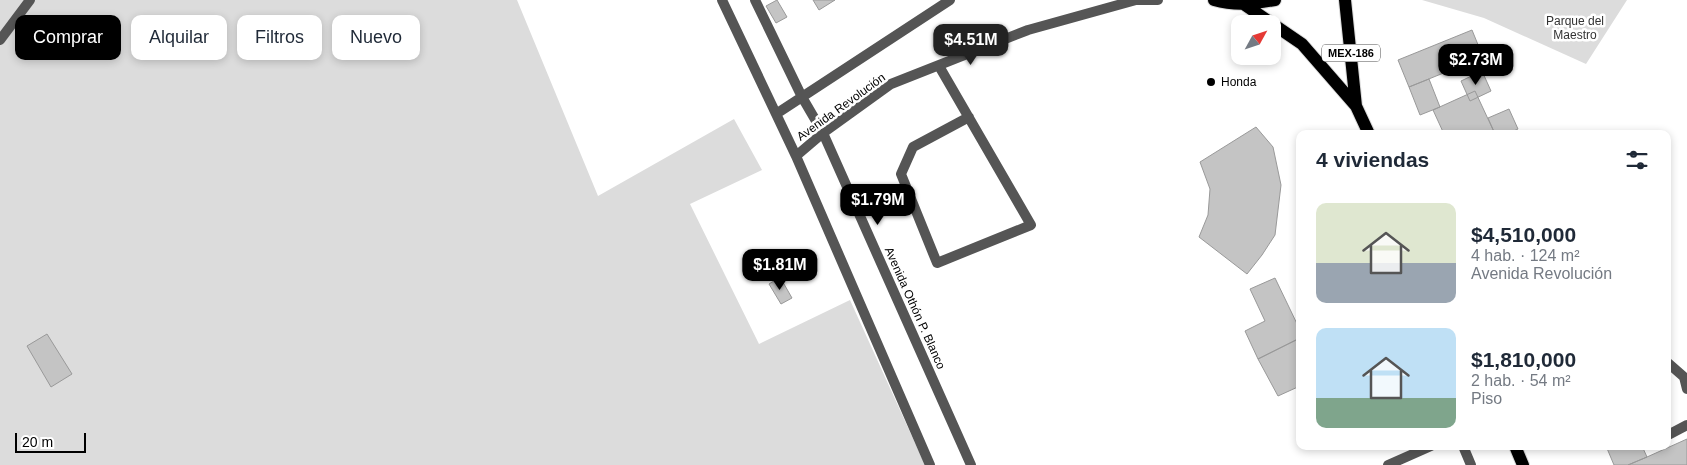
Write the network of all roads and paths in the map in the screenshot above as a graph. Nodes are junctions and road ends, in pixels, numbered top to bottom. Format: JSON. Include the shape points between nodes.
{"nodes":[{"id":1,"x":30,"y":0,"type":"edge"},
{"id":2,"x":722,"y":0,"type":"edge"},
{"id":3,"x":755,"y":0,"type":"edge"},
{"id":4,"x":950,"y":0,"type":"edge"},
{"id":5,"x":1158,"y":0,"type":"edge"},
{"id":6,"x":1214,"y":0,"type":"edge"},
{"id":7,"x":1275,"y":0,"type":"edge"},
{"id":8,"x":1345,"y":0,"type":"edge"},
{"id":9,"x":1245,"y":5,"type":"junction"},
{"id":10,"x":0,"y":40,"type":"edge"},
{"id":11,"x":939,"y":66,"type":"junction"},
{"id":12,"x":802,"y":97,"type":"junction"},
{"id":13,"x":1356,"y":106,"type":"junction"},
{"id":14,"x":776,"y":114,"type":"junction"},
{"id":15,"x":968,"y":117,"type":"junction"},
{"id":16,"x":1367,"y":130,"type":"edge"},
{"id":17,"x":823,"y":133,"type":"junction"},
{"id":18,"x":796,"y":156,"type":"junction"},
{"id":19,"x":1671,"y":366,"type":"edge"},
{"id":20,"x":1687,"y":389,"type":"edge"},
{"id":21,"x":1687,"y":425,"type":"edge"},
{"id":22,"x":1671,"y":433,"type":"edge"},
{"id":23,"x":1422,"y":450,"type":"edge"},
{"id":24,"x":1465,"y":450,"type":"edge"},
{"id":25,"x":1517,"y":450,"type":"edge"},
{"id":26,"x":930,"y":465,"type":"edge"},
{"id":27,"x":971,"y":465,"type":"edge"},
{"id":28,"x":1388,"y":465,"type":"edge"},
{"id":29,"x":1471,"y":465,"type":"edge"},
{"id":30,"x":1523,"y":465,"type":"edge"}],
"edges":[{"from":1,"to":10,"type":"street"},
{"from":2,"to":14,"type":"street"},
{"from":3,"to":12,"type":"street","name":"Avenida Othón P. Blanco"},
{"from":4,"to":12,"type":"street"},
{"from":5,"to":11,"type":"street","name":"Avenida Revolución","via":[[1136,0],[1028,30]]},
{"from":6,"to":9,"type":"main road"},
{"from":7,"to":9,"type":"main road"},
{"from":8,"to":13,"type":"main road","number":"MEX-186"},
{"from":9,"to":13,"type":"main road","number":"MEX-186","via":[[1302,44]]},
{"from":11,"to":15,"type":"street"},
{"from":11,"to":17,"type":"street","name":"Avenida Revolución","via":[[891,84]]},
{"from":12,"to":14,"type":"street"},
{"from":12,"to":17,"type":"street","name":"Avenida Othón P. Blanco"},
{"from":13,"to":16,"type":"main road","number":"MEX-186"},
{"from":14,"to":18,"type":"street"},
{"from":15,"to":15,"type":"street","via":[[1032,225],[937,263],[901,174],[913,147]]},
{"from":17,"to":18,"type":"street","name":"Avenida Revolución"},
{"from":17,"to":27,"type":"street","name":"Avenida Othón P. Blanco"},
{"from":18,"to":26,"type":"street"},
{"from":19,"to":20,"type":"street","via":[[1684,377]]},
{"from":21,"to":22,"type":"street"},
{"from":23,"to":28,"type":"street"},
{"from":24,"to":29,"type":"street"},
{"from":25,"to":30,"type":"main road"}]}
